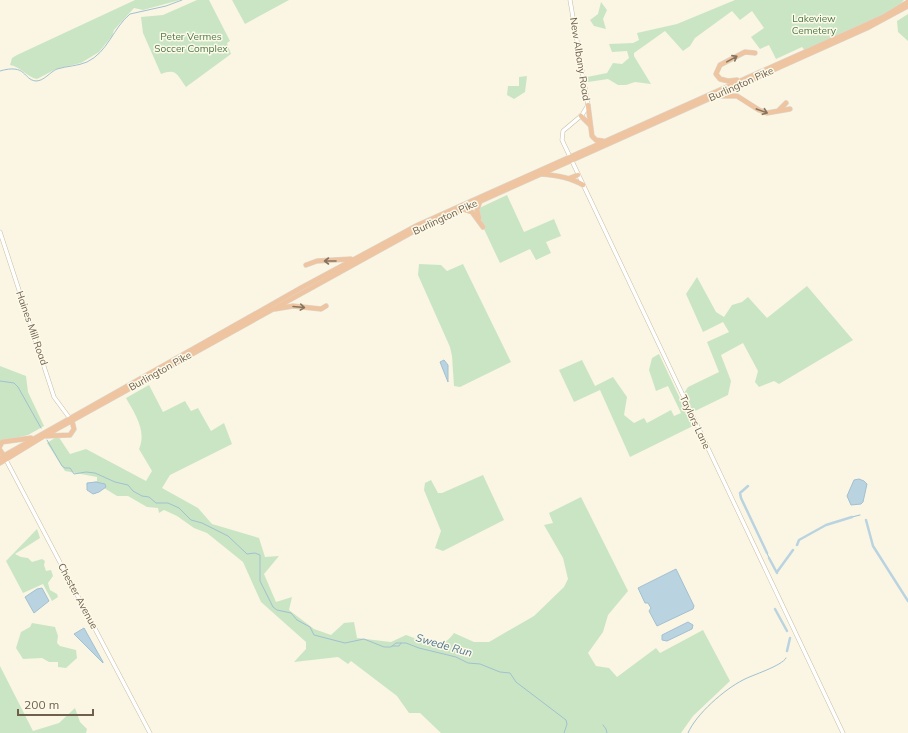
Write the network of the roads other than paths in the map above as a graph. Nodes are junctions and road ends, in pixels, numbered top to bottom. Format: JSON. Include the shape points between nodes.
{"nodes":[{"id":1,"x":570,"y":0,"type":"edge"},
{"id":2,"x":908,"y":2,"type":"edge"},
{"id":3,"x":908,"y":6,"type":"edge"},
{"id":4,"x":755,"y":53,"type":"dead end"},
{"id":5,"x":743,"y":79,"type":"junction"},
{"id":6,"x":714,"y":96,"type":"junction"},
{"id":7,"x":786,"y":103,"type":"dead end"},
{"id":8,"x":588,"y":105,"type":"junction"},
{"id":9,"x":790,"y":110,"type":"dead end"},
{"id":10,"x":776,"y":112,"type":"junction"},
{"id":11,"x":581,"y":116,"type":"junction"},
{"id":12,"x":590,"y":127,"type":"junction"},
{"id":13,"x":605,"y":141,"type":"junction"},
{"id":14,"x":570,"y":158,"type":"junction"},
{"id":15,"x":538,"y":174,"type":"junction"},
{"id":16,"x":578,"y":175,"type":"junction"},
{"id":17,"x":568,"y":178,"type":"junction"},
{"id":18,"x":583,"y":185,"type":"junction"},
{"id":19,"x":480,"y":201,"type":"junction"},
{"id":20,"x":459,"y":210,"type":"junction"},
{"id":21,"x":0,"y":232,"type":"edge"},
{"id":22,"x":355,"y":259,"type":"junction"},
{"id":23,"x":306,"y":265,"type":"dead end"},
{"id":24,"x":326,"y":306,"type":"dead end"},
{"id":25,"x":271,"y":309,"type":"junction"},
{"id":26,"x":70,"y":420,"type":"junction"},
{"id":27,"x":44,"y":436,"type":"junction"},
{"id":28,"x":35,"y":438,"type":"junction"},
{"id":29,"x":0,"y":446,"type":"edge"},
{"id":30,"x":0,"y":450,"type":"edge"},
{"id":31,"x":3,"y":458,"type":"edge"},
{"id":32,"x":0,"y":463,"type":"edge"},
{"id":33,"x":150,"y":733,"type":"edge"},
{"id":34,"x":843,"y":733,"type":"edge"}],
"edges":[{"from":1,"to":8,"type":"street","name":"New Albany Road"},
{"from":2,"to":5,"type":"highway","name":"Burlington Pike","via":[[877,20]]},
{"from":3,"to":6,"type":"highway","name":"Burlington Pike","via":[[867,28]]},
{"from":5,"to":4,"type":"highway","one_way":true,"via":[[724,81],[718,77],[717,69],[745,52]]},
{"from":5,"to":13,"type":"highway","name":"Burlington Pike"},
{"from":6,"to":10,"type":"highway","one_way":true,"via":[[737,96],[763,112]]},
{"from":6,"to":14,"type":"highway","name":"Burlington Pike"},
{"from":7,"to":10,"type":"highway"},
{"from":8,"to":11,"type":"street","name":"New Albany Road"},
{"from":8,"to":12,"type":"highway"},
{"from":9,"to":10,"type":"highway"},
{"from":11,"to":12,"type":"highway"},
{"from":11,"to":14,"type":"street","name":"Taylors Lane","via":[[562,132],[562,140]]},
{"from":12,"to":13,"type":"highway","via":[[594,138]]},
{"from":13,"to":14,"type":"highway","name":"Burlington Pike"},
{"from":14,"to":15,"type":"highway","name":"Burlington Pike"},
{"from":14,"to":16,"type":"street","name":"Taylors Lane"},
{"from":14,"to":22,"type":"highway","name":"Burlington Pike","via":[[418,225]]},
{"from":15,"to":17,"type":"highway"},
{"from":15,"to":19,"type":"highway","name":"Burlington Pike"},
{"from":16,"to":17,"type":"highway"},
{"from":16,"to":18,"type":"street","name":"Taylors Lane"},
{"from":17,"to":18,"type":"highway"},
{"from":18,"to":34,"type":"street","name":"Taylors Lane"},
{"from":19,"to":20,"type":"highway","name":"Burlington Pike"},
{"from":19,"to":20,"type":"highway","via":[[477,210],[483,227],[472,212],[466,209]]},
{"from":20,"to":25,"type":"highway","name":"Burlington Pike","via":[[410,233]]},
{"from":21,"to":26,"type":"street","name":"Haines Mill Road","via":[[54,397]]},
{"from":22,"to":23,"type":"highway","one_way":true,"via":[[317,261]]},
{"from":22,"to":26,"type":"highway","name":"Burlington Pike"},
{"from":25,"to":24,"type":"highway","one_way":true,"via":[[293,306],[321,309]]},
{"from":25,"to":26,"type":"highway","name":"Burlington Pike"},
{"from":26,"to":27,"type":"highway","name":"Burlington Pike"},
{"from":26,"to":27,"type":"highway","via":[[74,429],[70,435]]},
{"from":26,"to":28,"type":"highway","name":"Burlington Pike"},
{"from":27,"to":31,"type":"highway","name":"Burlington Pike"},
{"from":28,"to":29,"type":"highway","via":[[6,440]]},
{"from":28,"to":31,"type":"highway","name":"Burlington Pike"},
{"from":30,"to":31,"type":"highway"},
{"from":31,"to":32,"type":"highway","name":"Burlington Pike"},
{"from":31,"to":33,"type":"street","name":"Chester Avenue"}]}
